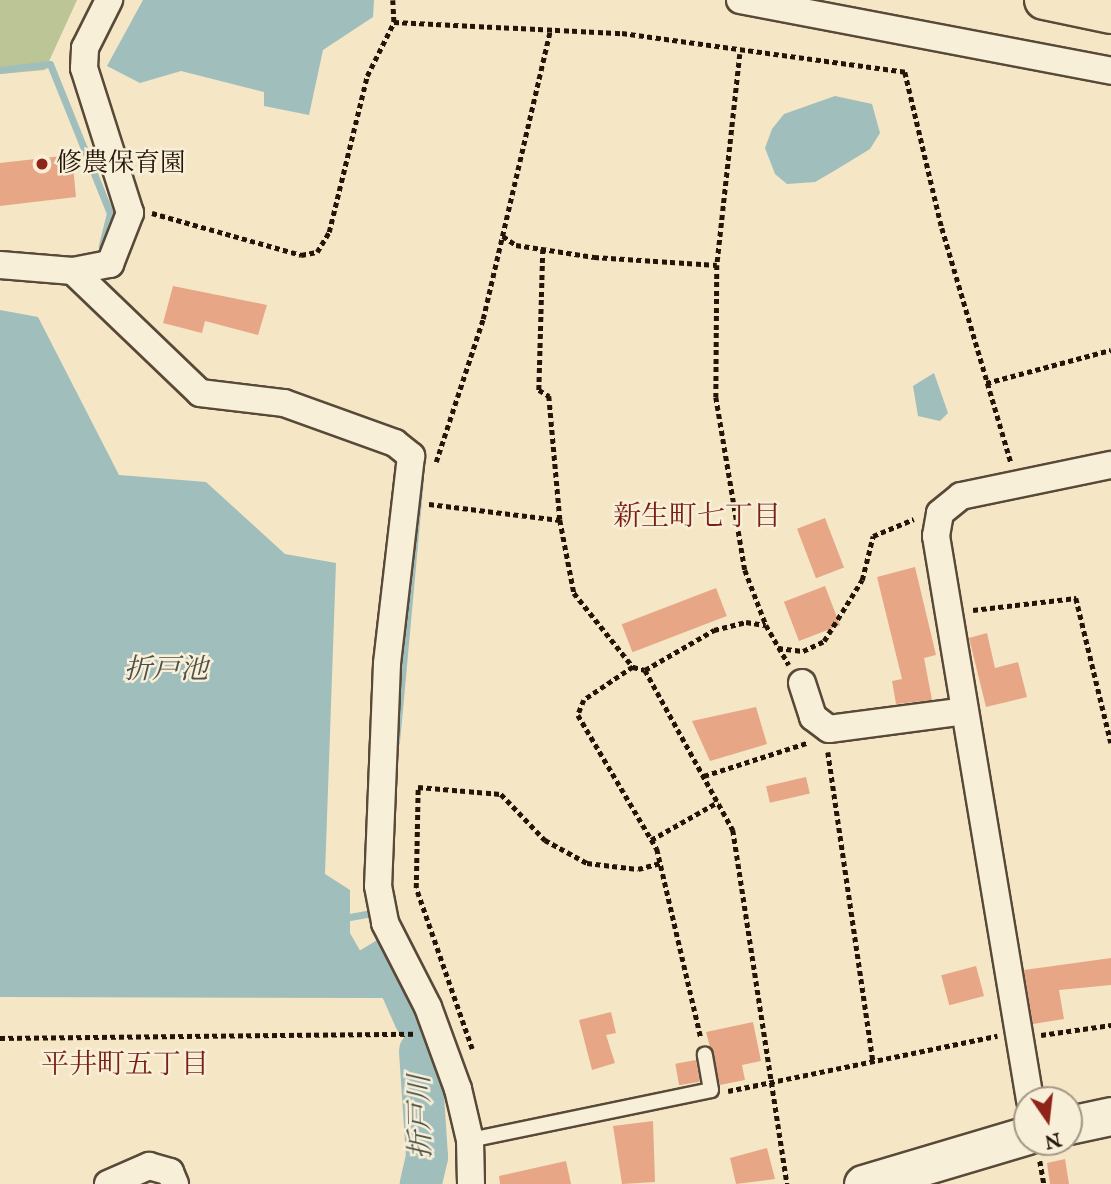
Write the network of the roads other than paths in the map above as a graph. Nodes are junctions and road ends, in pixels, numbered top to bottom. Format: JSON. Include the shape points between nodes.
{"nodes":[{"id":1,"x":109,"y":0,"type":"edge"},
{"id":2,"x":740,"y":0,"type":"edge"},
{"id":3,"x":1044,"y":0,"type":"edge"},
{"id":4,"x":1111,"y":14,"type":"edge"},
{"id":5,"x":1111,"y":71,"type":"edge"},
{"id":6,"x":0,"y":265,"type":"edge"},
{"id":7,"x":73,"y":271,"type":"junction"},
{"id":8,"x":1111,"y":465,"type":"edge"},
{"id":9,"x":802,"y":683,"type":"road end"},
{"id":10,"x":965,"y":711,"type":"junction"},
{"id":11,"x":705,"y":1055,"type":"road end"},
{"id":12,"x":1028,"y":1086,"type":"edge"},
{"id":13,"x":1111,"y":1116,"type":"edge"},
{"id":14,"x":1083,"y":1122,"type":"edge"},
{"id":15,"x":1013,"y":1139,"type":"edge"},
{"id":16,"x":470,"y":1140,"type":"junction"},
{"id":17,"x":108,"y":1184,"type":"edge"},
{"id":18,"x":175,"y":1184,"type":"edge"},
{"id":19,"x":471,"y":1184,"type":"edge"},
{"id":20,"x":863,"y":1184,"type":"edge"}],
"edges":[{"from":1,"to":7,"type":"street","via":[[85,48],[84,68],[130,212],[110,264]]},
{"from":2,"to":5,"type":"street"},
{"from":3,"to":4,"type":"highway"},
{"from":6,"to":7,"type":"street"},
{"from":7,"to":16,"type":"street","via":[[191,389],[284,403],[395,443],[411,456],[375,846],[385,923],[437,1030]]},
{"from":8,"to":10,"type":"street","via":[[1016,481],[961,496],[939,518],[936,536]]},
{"from":9,"to":10,"type":"street","via":[[813,717],[827,733]]},
{"from":10,"to":12,"type":"street"},
{"from":11,"to":16,"type":"lane","via":[[711,1090]]},
{"from":13,"to":14,"type":"main road"},
{"from":15,"to":20,"type":"main road"},
{"from":16,"to":19,"type":"street"},
{"from":17,"to":18,"type":"street","via":[[149,1166],[170,1172]]}]}
